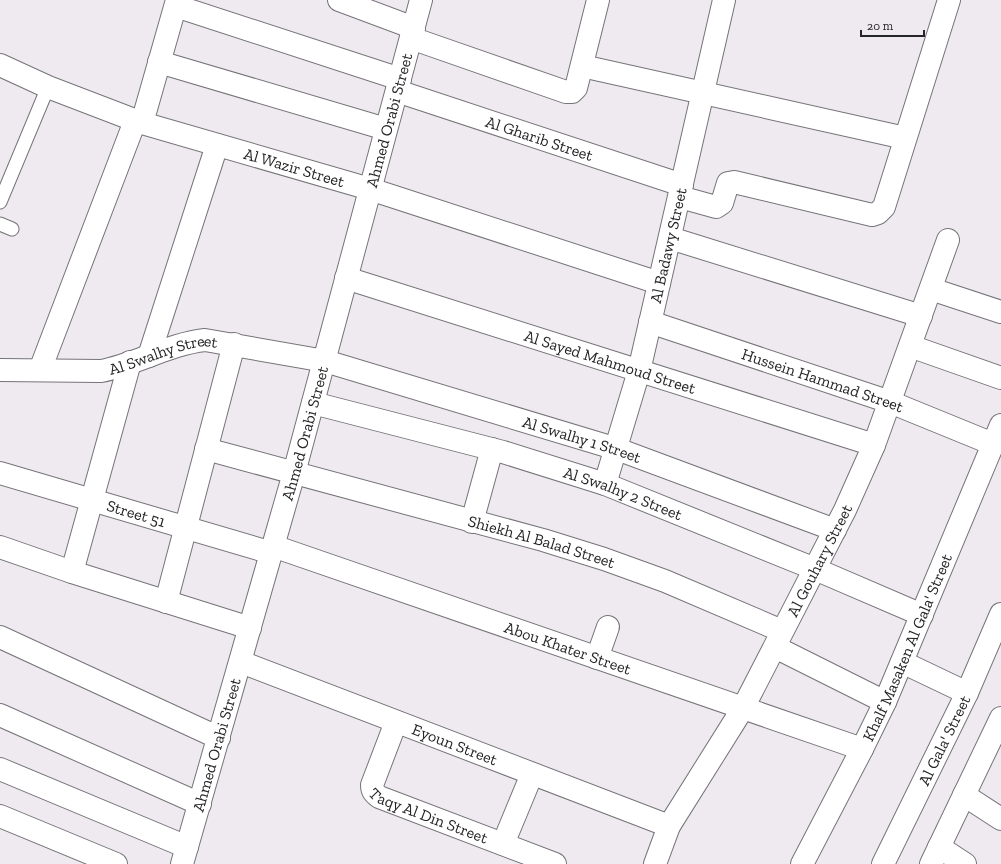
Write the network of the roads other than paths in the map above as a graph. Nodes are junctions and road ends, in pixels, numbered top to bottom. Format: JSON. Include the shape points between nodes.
{"nodes":[{"id":1,"x":339,"y":0,"type":"edge"},
{"id":2,"x":421,"y":0,"type":"edge"},
{"id":3,"x":598,"y":0,"type":"edge"},
{"id":4,"x":949,"y":0,"type":"edge"},
{"id":5,"x":720,"y":1,"type":"edge"},
{"id":6,"x":176,"y":3,"type":"edge"},
{"id":7,"x":412,"y":33,"type":"junction"},
{"id":8,"x":159,"y":62,"type":"junction"},
{"id":9,"x":0,"y":65,"type":"edge"},
{"id":10,"x":582,"y":66,"type":"junction"},
{"id":11,"x":398,"y":85,"type":"junction"},
{"id":12,"x":48,"y":87,"type":"junction"},
{"id":13,"x":702,"y":93,"type":"junction"},
{"id":14,"x":138,"y":122,"type":"junction"},
{"id":15,"x":386,"y":129,"type":"junction"},
{"id":16,"x":905,"y":138,"type":"junction"},
{"id":17,"x":217,"y":145,"type":"junction"},
{"id":18,"x":370,"y":190,"type":"junction"},
{"id":19,"x":681,"y":191,"type":"junction"},
{"id":20,"x":0,"y":202,"type":"edge"},
{"id":21,"x":670,"y":238,"type":"junction"},
{"id":22,"x":948,"y":240,"type":"dead end"},
{"id":23,"x":346,"y":278,"type":"junction"},
{"id":24,"x":659,"y":283,"type":"junction"},
{"id":25,"x":931,"y":289,"type":"junction"},
{"id":26,"x":1001,"y":312,"type":"edge"},
{"id":27,"x":921,"y":316,"type":"junction"},
{"id":28,"x":650,"y":322,"type":"junction"},
{"id":29,"x":234,"y":344,"type":"junction"},
{"id":30,"x":910,"y":346,"type":"junction"},
{"id":31,"x":139,"y":359,"type":"junction"},
{"id":32,"x":325,"y":361,"type":"junction"},
{"id":33,"x":0,"y":370,"type":"edge"},
{"id":34,"x":40,"y":370,"type":"junction"},
{"id":35,"x":639,"y":370,"type":"junction"},
{"id":36,"x":1001,"y":378,"type":"edge"},
{"id":37,"x":890,"y":402,"type":"junction"},
{"id":38,"x":313,"y":403,"type":"junction"},
{"id":39,"x":1001,"y":425,"type":"edge"},
{"id":40,"x":993,"y":444,"type":"junction"},
{"id":41,"x":874,"y":445,"type":"junction"},
{"id":42,"x":206,"y":449,"type":"junction"},
{"id":43,"x":492,"y":449,"type":"junction"},
{"id":44,"x":617,"y":449,"type":"junction"},
{"id":45,"x":0,"y":473,"type":"edge"},
{"id":46,"x":294,"y":473,"type":"junction"},
{"id":47,"x":605,"y":484,"type":"junction"},
{"id":48,"x":92,"y":500,"type":"junction"},
{"id":49,"x":472,"y":522,"type":"junction"},
{"id":50,"x":186,"y":527,"type":"junction"},
{"id":51,"x":835,"y":530,"type":"junction"},
{"id":52,"x":0,"y":547,"type":"edge"},
{"id":53,"x":272,"y":550,"type":"junction"},
{"id":54,"x":815,"y":569,"type":"junction"},
{"id":55,"x":72,"y":572,"type":"junction"},
{"id":56,"x":166,"y":602,"type":"junction"},
{"id":57,"x":1001,"y":614,"type":"edge"},
{"id":58,"x":922,"y":616,"type":"junction"},
{"id":59,"x":608,"y":627,"type":"dead end"},
{"id":60,"x":250,"y":628,"type":"junction"},
{"id":61,"x":0,"y":636,"type":"edge"},
{"id":62,"x":778,"y":639,"type":"junction"},
{"id":63,"x":597,"y":658,"type":"junction"},
{"id":64,"x":241,"y":662,"type":"junction"},
{"id":65,"x":902,"y":662,"type":"junction"},
{"id":66,"x":967,"y":693,"type":"junction"},
{"id":67,"x":885,"y":702,"type":"junction"},
{"id":68,"x":743,"y":708,"type":"junction"},
{"id":69,"x":0,"y":715,"type":"edge"},
{"id":70,"x":1001,"y":718,"type":"edge"},
{"id":71,"x":396,"y":722,"type":"junction"},
{"id":72,"x":219,"y":738,"type":"junction"},
{"id":73,"x":862,"y":750,"type":"junction"},
{"id":74,"x":0,"y":769,"type":"edge"},
{"id":75,"x":532,"y":774,"type":"junction"},
{"id":76,"x":964,"y":795,"type":"junction"},
{"id":77,"x":200,"y":804,"type":"junction"},
{"id":78,"x":0,"y":816,"type":"edge"},
{"id":79,"x":1001,"y":818,"type":"edge"},
{"id":80,"x":669,"y":826,"type":"junction"},
{"id":81,"x":503,"y":844,"type":"junction"},
{"id":82,"x":185,"y":855,"type":"edge"},
{"id":83,"x":935,"y":856,"type":"edge"},
{"id":84,"x":116,"y":864,"type":"edge"},
{"id":85,"x":555,"y":864,"type":"edge"},
{"id":86,"x":654,"y":864,"type":"edge"},
{"id":87,"x":802,"y":864,"type":"edge"},
{"id":88,"x":883,"y":864,"type":"edge"},
{"id":89,"x":965,"y":864,"type":"edge"}],
"edges":[{"from":1,"to":7,"type":"street"},
{"from":2,"to":7,"type":"street","name":"Ahmed Orabi Street"},
{"from":3,"to":10,"type":"street"},
{"from":4,"to":16,"type":"street"},
{"from":5,"to":13,"type":"street","name":"Al Badawy Street"},
{"from":6,"to":8,"type":"street"},
{"from":6,"to":11,"type":"street","name":"Al Gharib Street"},
{"from":7,"to":10,"type":"street","via":[[566,92],[572,92],[576,88]]},
{"from":7,"to":11,"type":"street","name":"Ahmed Orabi Street"},
{"from":8,"to":14,"type":"street"},
{"from":8,"to":15,"type":"street"},
{"from":9,"to":12,"type":"street","name":"Al Wazir Street"},
{"from":10,"to":13,"type":"street"},
{"from":11,"to":15,"type":"street","name":"Ahmed Orabi Street"},
{"from":11,"to":19,"type":"street","name":"Al Gharib Street"},
{"from":12,"to":14,"type":"street","name":"Al Wazir Street"},
{"from":12,"to":20,"type":"lane"},
{"from":13,"to":16,"type":"street"},
{"from":13,"to":19,"type":"street","name":"Al Badawy Street"},
{"from":14,"to":17,"type":"street","name":"Al Wazir Street"},
{"from":14,"to":34,"type":"street"},
{"from":15,"to":18,"type":"street","name":"Ahmed Orabi Street"},
{"from":16,"to":19,"type":"street","name":"Al Gharib Street","via":[[884,206],[872,215],[734,182],[728,183],[722,203],[718,207]]},
{"from":17,"to":18,"type":"street","name":"Al Wazir Street"},
{"from":17,"to":31,"type":"street"},
{"from":18,"to":23,"type":"street","name":"Ahmed Orabi Street"},
{"from":18,"to":24,"type":"street","name":"Al Wazir Street"},
{"from":19,"to":21,"type":"street","name":"Al Badawy Street"},
{"from":21,"to":24,"type":"street","name":"Al Badawy Street"},
{"from":21,"to":27,"type":"street"},
{"from":22,"to":25,"type":"street","name":"Al Gouhary Street"},
{"from":23,"to":32,"type":"street","name":"Ahmed Orabi Street"},
{"from":23,"to":35,"type":"street","name":"Al Sayed Mahmoud Street"},
{"from":24,"to":28,"type":"street","name":"Al Badawy Street"},
{"from":25,"to":26,"type":"street"},
{"from":25,"to":27,"type":"street","name":"Al Gouhary Street"},
{"from":27,"to":30,"type":"street","name":"Al Gouhary Street"},
{"from":28,"to":35,"type":"street","name":"Al Badawy Street"},
{"from":28,"to":37,"type":"street","name":"Hussein Hammad Street"},
{"from":29,"to":31,"type":"street","name":"Al Swalhy Street","via":[[205,340],[192,342]]},
{"from":29,"to":32,"type":"street","name":"Al Swalhy Street"},
{"from":29,"to":42,"type":"street"},
{"from":30,"to":36,"type":"street"},
{"from":30,"to":37,"type":"street","name":"Al Gouhary Street"},
{"from":31,"to":34,"type":"street","name":"Al Swalhy Street","via":[[101,371]]},
{"from":31,"to":48,"type":"street"},
{"from":32,"to":38,"type":"street","name":"Ahmed Orabi Street"},
{"from":32,"to":44,"type":"street","name":"Al Swalhy 1 Street"},
{"from":33,"to":34,"type":"street","name":"Al Swalhy Street"},
{"from":35,"to":41,"type":"street","name":"Al Sayed Mahmoud Street"},
{"from":35,"to":44,"type":"street","name":"Al Badawy Street"},
{"from":37,"to":40,"type":"street","name":"Hussein Hammad Street"},
{"from":37,"to":41,"type":"street","name":"Al Gouhary Street"},
{"from":38,"to":43,"type":"street","name":"Al Swalhy 2 Street"},
{"from":38,"to":46,"type":"street","name":"Ahmed Orabi Street"},
{"from":39,"to":40,"type":"street","name":"Khalf Masaken Al Gala' Street"},
{"from":40,"to":58,"type":"street","name":"Khalf Masaken Al Gala' Street"},
{"from":41,"to":51,"type":"street","name":"Al Gouhary Street"},
{"from":42,"to":46,"type":"street","name":"Shiekh Al Balad Street"},
{"from":42,"to":50,"type":"street"},
{"from":43,"to":47,"type":"street","name":"Al Swalhy 2 Street"},
{"from":43,"to":49,"type":"street"},
{"from":44,"to":47,"type":"street","name":"Al Badawy Street"},
{"from":44,"to":51,"type":"street","name":"Al Swalhy 1 Street"},
{"from":45,"to":48,"type":"street","name":"Street 51"},
{"from":46,"to":49,"type":"street","name":"Shiekh Al Balad Street"},
{"from":46,"to":53,"type":"street","name":"Ahmed Orabi Street"},
{"from":47,"to":54,"type":"street","name":"Al Swalhy 2 Street"},
{"from":48,"to":50,"type":"street","name":"Street 51"},
{"from":48,"to":55,"type":"street"},
{"from":49,"to":62,"type":"street","name":"Shiekh Al Balad Street","via":[[543,540],[665,581]]},
{"from":50,"to":53,"type":"street","name":"Street 51"},
{"from":50,"to":56,"type":"street"},
{"from":51,"to":54,"type":"street","name":"Al Gouhary Street"},
{"from":52,"to":55,"type":"street"},
{"from":53,"to":60,"type":"street","name":"Ahmed Orabi Street"},
{"from":53,"to":63,"type":"street","name":"Abou Khater Street"},
{"from":54,"to":58,"type":"street","name":"Al Swalhy 2 Street"},
{"from":54,"to":62,"type":"street","name":"Al Gouhary Street"},
{"from":55,"to":56,"type":"street"},
{"from":56,"to":60,"type":"street"},
{"from":57,"to":66,"type":"street","name":"Al Gala' Street"},
{"from":58,"to":65,"type":"street","name":"Khalf Masaken Al Gala' Street"},
{"from":59,"to":63,"type":"street"},
{"from":60,"to":64,"type":"street","name":"Ahmed Orabi Street"},
{"from":61,"to":72,"type":"street"},
{"from":62,"to":67,"type":"street","name":"Shiekh Al Balad Street"},
{"from":62,"to":68,"type":"street","name":"Al Gouhary Street"},
{"from":63,"to":68,"type":"street","name":"Abou Khater Street"},
{"from":64,"to":71,"type":"street","name":"Eyoun Street"},
{"from":64,"to":72,"type":"street","name":"Ahmed Orabi Street"},
{"from":65,"to":66,"type":"street"},
{"from":65,"to":67,"type":"street","name":"Khalf Masaken Al Gala' Street"},
{"from":66,"to":88,"type":"street","name":"Al Gala' Street"},
{"from":67,"to":73,"type":"street","name":"Khalf Masaken Al Gala' Street"},
{"from":68,"to":73,"type":"street","name":"Abou Khater Street"},
{"from":68,"to":80,"type":"street","name":"Al Gouhary Street"},
{"from":69,"to":77,"type":"street"},
{"from":70,"to":76,"type":"street"},
{"from":71,"to":75,"type":"street","name":"Eyoun Street"},
{"from":71,"to":81,"type":"street","name":"Taqy Al Din Street","via":[[372,790],[379,797]]},
{"from":72,"to":77,"type":"street","name":"Ahmed Orabi Street"},
{"from":73,"to":87,"type":"street","name":"Khalf Masaken Al Gala' Street"},
{"from":74,"to":82,"type":"street"},
{"from":75,"to":80,"type":"street","name":"Eyoun Street"},
{"from":75,"to":81,"type":"street"},
{"from":76,"to":79,"type":"street"},
{"from":76,"to":83,"type":"street"},
{"from":77,"to":82,"type":"street","name":"Ahmed Orabi Street"},
{"from":78,"to":84,"type":"street"},
{"from":80,"to":86,"type":"street","name":"Al Gouhary Street"},
{"from":81,"to":85,"type":"street","name":"Taqy Al Din Street"},
{"from":83,"to":89,"type":"street"}]}
